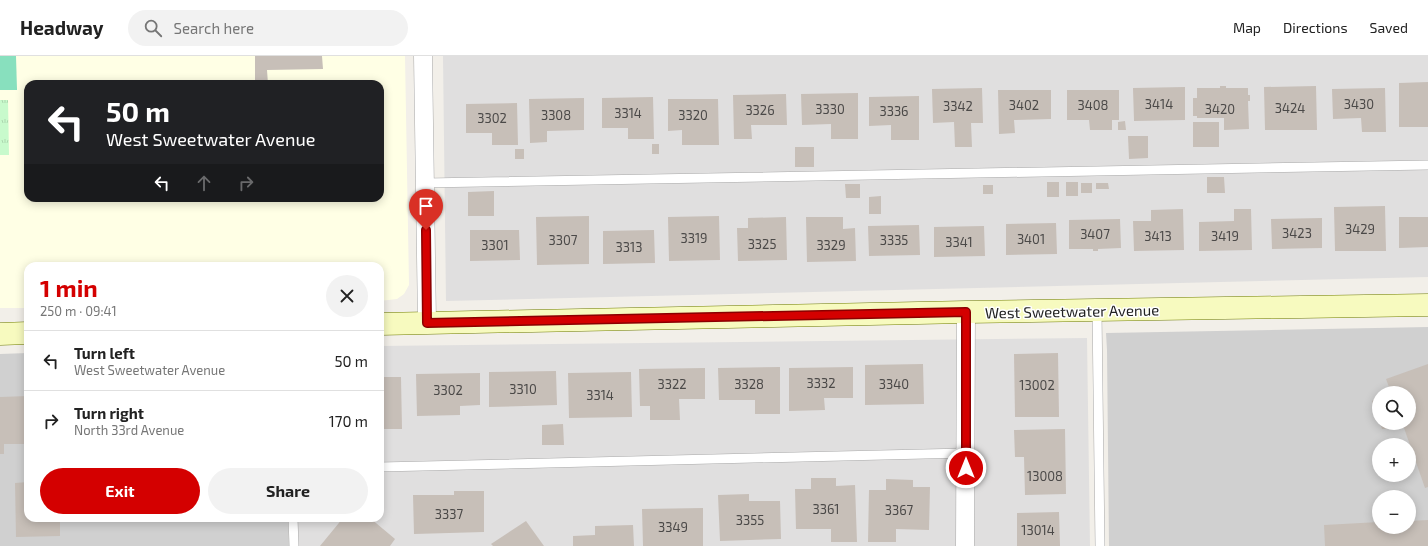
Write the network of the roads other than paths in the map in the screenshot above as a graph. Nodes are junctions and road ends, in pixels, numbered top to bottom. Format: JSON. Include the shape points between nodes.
{"nodes":[{"id":1,"x":423,"y":56,"type":"edge"},
{"id":2,"x":1428,"y":166,"type":"edge"},
{"id":3,"x":425,"y":183,"type":"junction"},
{"id":4,"x":1428,"y":305,"type":"edge"},
{"id":5,"x":1097,"y":311,"type":"junction"},
{"id":6,"x":966,"y":312,"type":"junction"},
{"id":7,"x":427,"y":323,"type":"junction"},
{"id":8,"x":384,"y":324,"type":"edge"},
{"id":9,"x":24,"y":333,"type":"edge"},
{"id":10,"x":0,"y":334,"type":"edge"},
{"id":11,"x":966,"y":453,"type":"junction"},
{"id":12,"x":384,"y":467,"type":"edge"},
{"id":13,"x":293,"y":522,"type":"edge"},
{"id":14,"x":294,"y":546,"type":"edge"},
{"id":15,"x":965,"y":546,"type":"edge"},
{"id":16,"x":1100,"y":546,"type":"edge"}],
"edges":[{"from":1,"to":3,"type":"street"},
{"from":2,"to":3,"type":"lane"},
{"from":3,"to":7,"type":"street"},
{"from":4,"to":5,"type":"street","name":"West Sweetwater Avenue"},
{"from":5,"to":6,"type":"street","name":"West Sweetwater Avenue"},
{"from":5,"to":16,"type":"lane"},
{"from":6,"to":7,"type":"street","name":"West Sweetwater Avenue"},
{"from":6,"to":11,"type":"street"},
{"from":7,"to":8,"type":"street","name":"West Sweetwater Avenue"},
{"from":9,"to":10,"type":"street"},
{"from":11,"to":12,"type":"lane"},
{"from":11,"to":15,"type":"street"},
{"from":13,"to":14,"type":"lane"}]}
